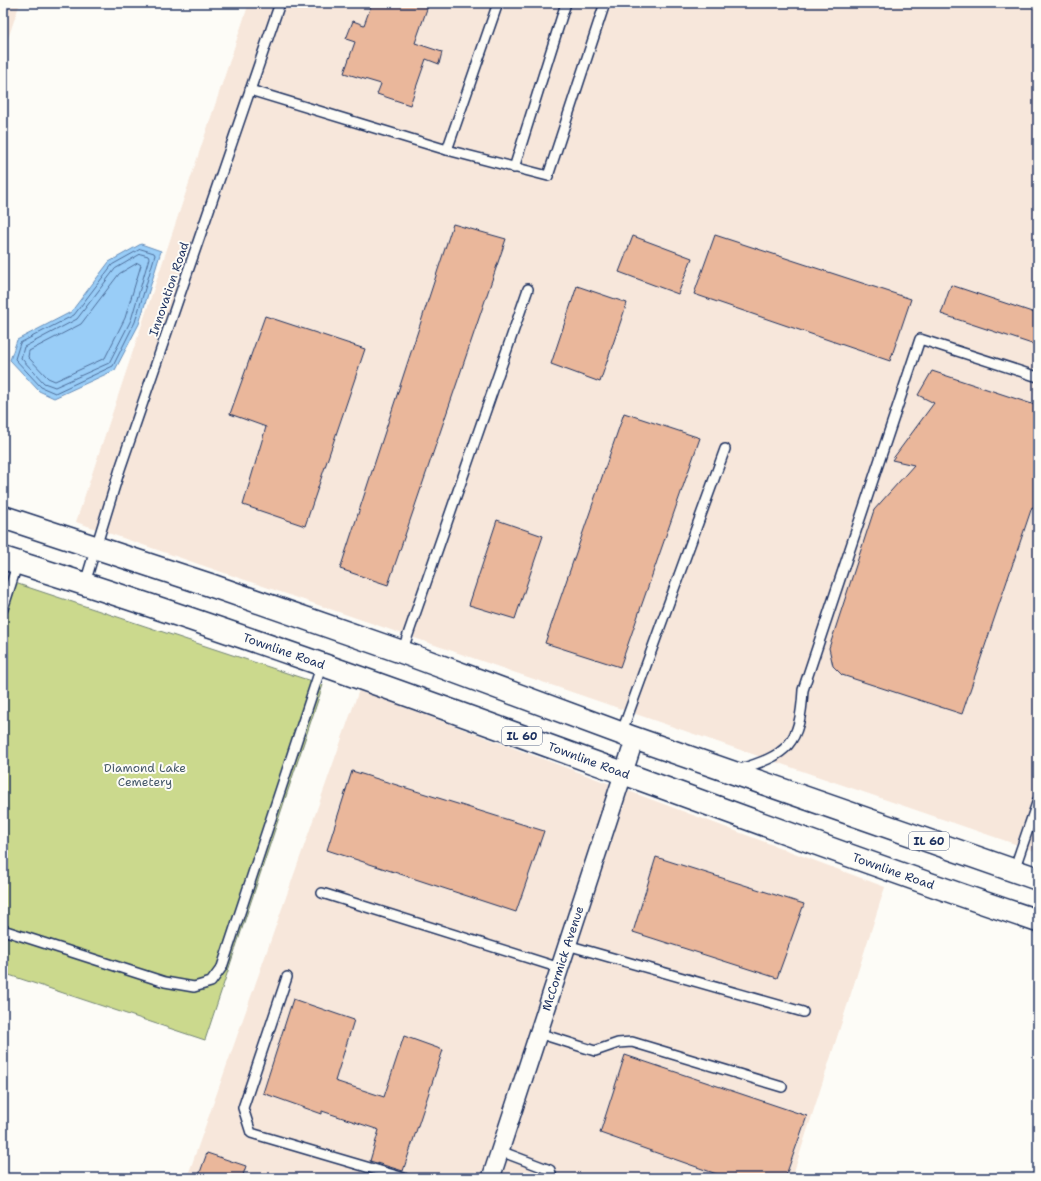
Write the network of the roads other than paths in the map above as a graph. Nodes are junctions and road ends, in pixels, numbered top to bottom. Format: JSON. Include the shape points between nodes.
{"nodes":[{"id":1,"x":280,"y":3,"type":"edge"},
{"id":2,"x":498,"y":3,"type":"edge"},
{"id":3,"x":566,"y":3,"type":"edge"},
{"id":4,"x":605,"y":3,"type":"edge"},
{"id":5,"x":250,"y":90,"type":"junction"},
{"id":6,"x":447,"y":150,"type":"junction"},
{"id":7,"x":514,"y":168,"type":"junction"},
{"id":8,"x":528,"y":289,"type":"dead end"},
{"id":9,"x":1038,"y":377,"type":"edge"},
{"id":10,"x":725,"y":448,"type":"dead end"},
{"id":11,"x":3,"y":518,"type":"edge"},
{"id":12,"x":96,"y":547,"type":"junction"},
{"id":13,"x":10,"y":560,"type":"edge"},
{"id":14,"x":85,"y":583,"type":"junction"},
{"id":15,"x":3,"y":609,"type":"edge"},
{"id":16,"x":402,"y":652,"type":"junction"},
{"id":17,"x":322,"y":664,"type":"junction"},
{"id":18,"x":628,"y":736,"type":"junction"},
{"id":19,"x":730,"y":772,"type":"junction"},
{"id":20,"x":624,"y":773,"type":"junction"},
{"id":21,"x":1038,"y":800,"type":"edge"},
{"id":22,"x":1014,"y":870,"type":"junction"},
{"id":23,"x":1038,"y":879,"type":"edge"},
{"id":24,"x":322,"y":893,"type":"dead end"},
{"id":25,"x":1038,"y":921,"type":"edge"},
{"id":26,"x":3,"y":930,"type":"edge"},
{"id":27,"x":567,"y":945,"type":"junction"},
{"id":28,"x":560,"y":968,"type":"junction"},
{"id":29,"x":287,"y":977,"type":"dead end"},
{"id":30,"x":803,"y":1012,"type":"dead end"},
{"id":31,"x":538,"y":1033,"type":"junction"},
{"id":32,"x":782,"y":1087,"type":"dead end"},
{"id":33,"x":500,"y":1151,"type":"junction"},
{"id":34,"x":404,"y":1178,"type":"edge"},
{"id":35,"x":491,"y":1178,"type":"edge"},
{"id":36,"x":552,"y":1178,"type":"edge"}],
"edges":[{"from":1,"to":5,"type":"lane","name":"Innovation Road"},
{"from":2,"to":6,"type":"lane"},
{"from":3,"to":7,"type":"lane"},
{"from":4,"to":7,"type":"lane","via":[[548,176]]},
{"from":5,"to":6,"type":"lane"},
{"from":5,"to":12,"type":"lane","name":"Innovation Road","via":[[122,462]]},
{"from":6,"to":7,"type":"lane"},
{"from":8,"to":16,"type":"lane"},
{"from":9,"to":19,"type":"lane","via":[[920,339],[802,690],[798,730],[788,747],[765,762]]},
{"from":10,"to":18,"type":"lane"},
{"from":11,"to":12,"type":"main road","number":"IL 60"},
{"from":12,"to":14,"type":"lane","name":"Innovation Road"},
{"from":12,"to":16,"type":"main road","number":"IL 60"},
{"from":13,"to":14,"type":"main road","name":"Townline Road","number":"IL 60"},
{"from":13,"to":15,"type":"lane"},
{"from":14,"to":17,"type":"main road","name":"Townline Road","number":"IL 60"},
{"from":16,"to":18,"type":"main road","number":"IL 60"},
{"from":17,"to":20,"type":"main road","name":"Townline Road","number":"IL 60"},
{"from":17,"to":26,"type":"lane","via":[[222,967],[211,982],[194,988],[165,982]]},
{"from":18,"to":19,"type":"main road","number":"IL 60"},
{"from":18,"to":20,"type":"street","name":"McCormick Avenue"},
{"from":19,"to":22,"type":"main road","number":"IL 60"},
{"from":20,"to":25,"type":"main road","name":"Townline Road","number":"IL 60","via":[[922,882]]},
{"from":20,"to":27,"type":"street","name":"McCormick Avenue"},
{"from":21,"to":22,"type":"lane"},
{"from":22,"to":23,"type":"main road","number":"IL 60"},
{"from":24,"to":28,"type":"lane"},
{"from":27,"to":28,"type":"street","name":"McCormick Avenue"},
{"from":27,"to":30,"type":"lane"},
{"from":28,"to":31,"type":"street","name":"McCormick Avenue"},
{"from":29,"to":34,"type":"lane","via":[[243,1108],[251,1133]]},
{"from":31,"to":32,"type":"lane","via":[[594,1051],[618,1043],[632,1042]]},
{"from":31,"to":33,"type":"street","name":"McCormick Avenue"},
{"from":33,"to":35,"type":"street","name":"McCormick Avenue"},
{"from":33,"to":36,"type":"lane","via":[[550,1170]]}]}
